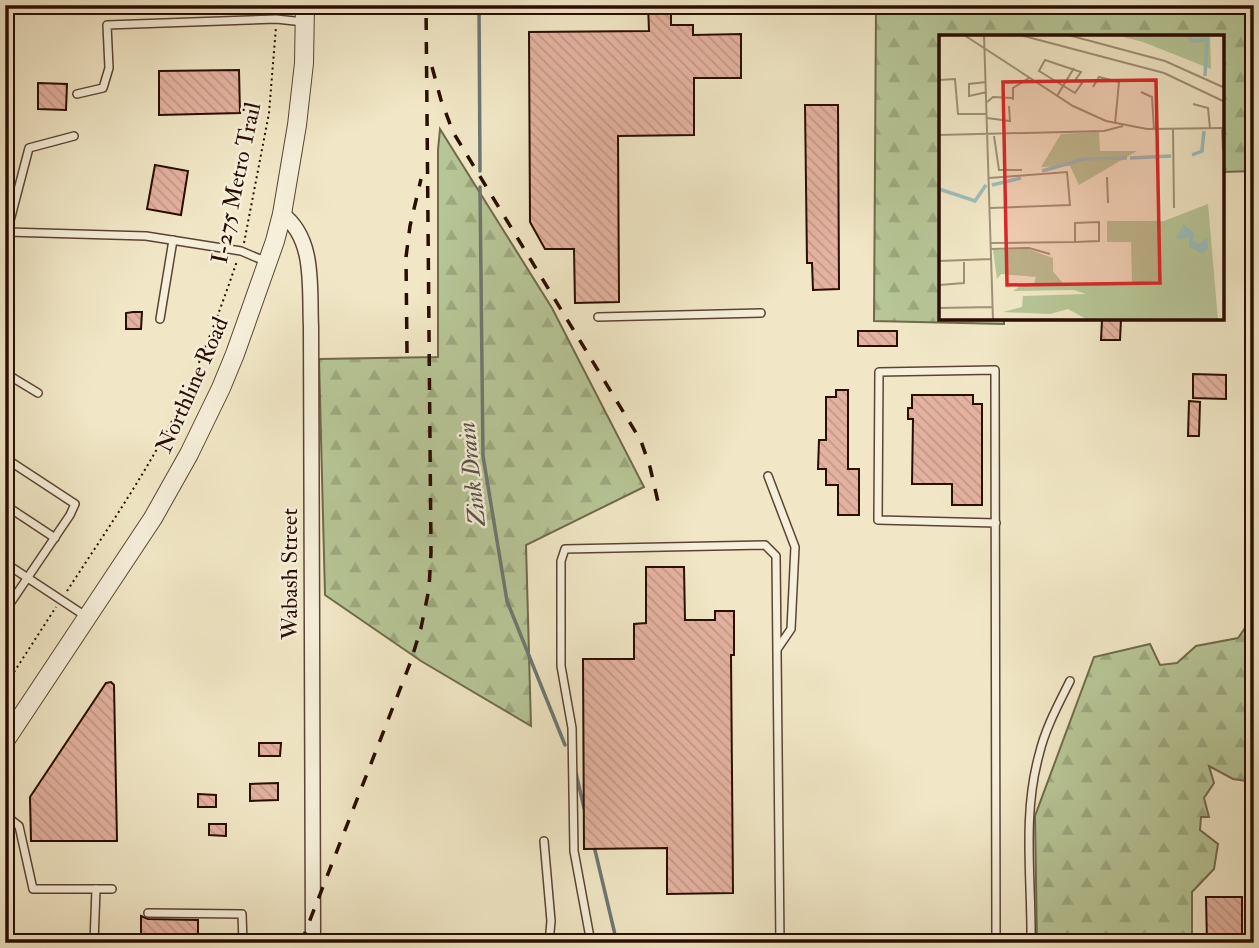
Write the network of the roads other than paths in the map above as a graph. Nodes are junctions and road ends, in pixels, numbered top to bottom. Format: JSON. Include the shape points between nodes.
{"nodes":[{"id":1,"x":305,"y":13,"type":"edge"},
{"id":2,"x":77,"y":94,"type":"dead end"},
{"id":3,"x":74,"y":136,"type":"dead end"},
{"id":4,"x":282,"y":214,"type":"junction"},
{"id":5,"x":6,"y":235,"type":"edge"},
{"id":6,"x":173,"y":240,"type":"junction"},
{"id":7,"x":268,"y":262,"type":"junction"},
{"id":8,"x":761,"y":313,"type":"dead end"},
{"id":9,"x":598,"y":317,"type":"dead end"},
{"id":10,"x":160,"y":319,"type":"dead end"},
{"id":11,"x":5,"y":373,"type":"edge"},
{"id":12,"x":38,"y":393,"type":"dead end"},
{"id":13,"x":5,"y":471,"type":"edge"},
{"id":14,"x":768,"y":476,"type":"dead end"},
{"id":15,"x":5,"y":505,"type":"edge"},
{"id":16,"x":996,"y":523,"type":"junction"},
{"id":17,"x":55,"y":538,"type":"junction"},
{"id":18,"x":5,"y":564,"type":"edge"},
{"id":19,"x":27,"y":578,"type":"junction"},
{"id":20,"x":5,"y":611,"type":"edge"},
{"id":21,"x":88,"y":617,"type":"junction"},
{"id":22,"x":777,"y":649,"type":"junction"},
{"id":23,"x":1070,"y":681,"type":"dead end"},
{"id":24,"x":5,"y":741,"type":"edge"},
{"id":25,"x":5,"y":815,"type":"edge"},
{"id":26,"x":544,"y":841,"type":"dead end"},
{"id":27,"x":96,"y":889,"type":"junction"},
{"id":28,"x":112,"y":889,"type":"dead end"},
{"id":29,"x":148,"y":913,"type":"dead end"},
{"id":30,"x":94,"y":943,"type":"edge"},
{"id":31,"x":243,"y":943,"type":"edge"},
{"id":32,"x":313,"y":943,"type":"edge"},
{"id":33,"x":549,"y":943,"type":"edge"},
{"id":34,"x":591,"y":943,"type":"edge"},
{"id":35,"x":780,"y":943,"type":"edge"},
{"id":36,"x":996,"y":943,"type":"edge"},
{"id":37,"x":1031,"y":943,"type":"edge"}],
"edges":[{"from":1,"to":2,"type":"lane","via":[[276,19],[107,25],[109,68],[103,88]]},
{"from":1,"to":4,"type":"street","name":"Northline Road","via":[[297,125]]},
{"from":3,"to":5,"type":"lane","via":[[29,148]]},
{"from":4,"to":7,"type":"street","name":"Northline Road"},
{"from":4,"to":32,"type":"street","name":"Wabash Street","via":[[301,235],[308,256]]},
{"from":5,"to":6,"type":"lane"},
{"from":6,"to":7,"type":"lane","via":[[241,251]]},
{"from":6,"to":10,"type":"lane"},
{"from":7,"to":21,"type":"street","name":"Northline Road","via":[[230,365],[189,454]]},
{"from":8,"to":9,"type":"lane"},
{"from":11,"to":12,"type":"lane"},
{"from":13,"to":17,"type":"lane","via":[[11,462],[75,504]]},
{"from":14,"to":22,"type":"lane","via":[[795,547],[791,629]]},
{"from":15,"to":17,"type":"lane"},
{"from":16,"to":16,"type":"lane","via":[[878,520],[879,372],[995,370]]},
{"from":16,"to":36,"type":"lane"},
{"from":17,"to":19,"type":"lane"},
{"from":18,"to":19,"type":"lane"},
{"from":19,"to":20,"type":"lane"},
{"from":19,"to":21,"type":"lane"},
{"from":21,"to":24,"type":"street","name":"Northline Road"},
{"from":22,"to":34,"type":"lane","via":[[776,556],[765,545],[565,549],[561,561],[562,666],[572,728],[574,851]]},
{"from":22,"to":35,"type":"lane"},
{"from":23,"to":37,"type":"lane","via":[[1050,721],[1032,786]]},
{"from":25,"to":27,"type":"lane","via":[[19,826],[33,889]]},
{"from":26,"to":33,"type":"lane"},
{"from":27,"to":28,"type":"lane"},
{"from":27,"to":30,"type":"lane"},
{"from":29,"to":31,"type":"lane","via":[[242,914]]}]}
